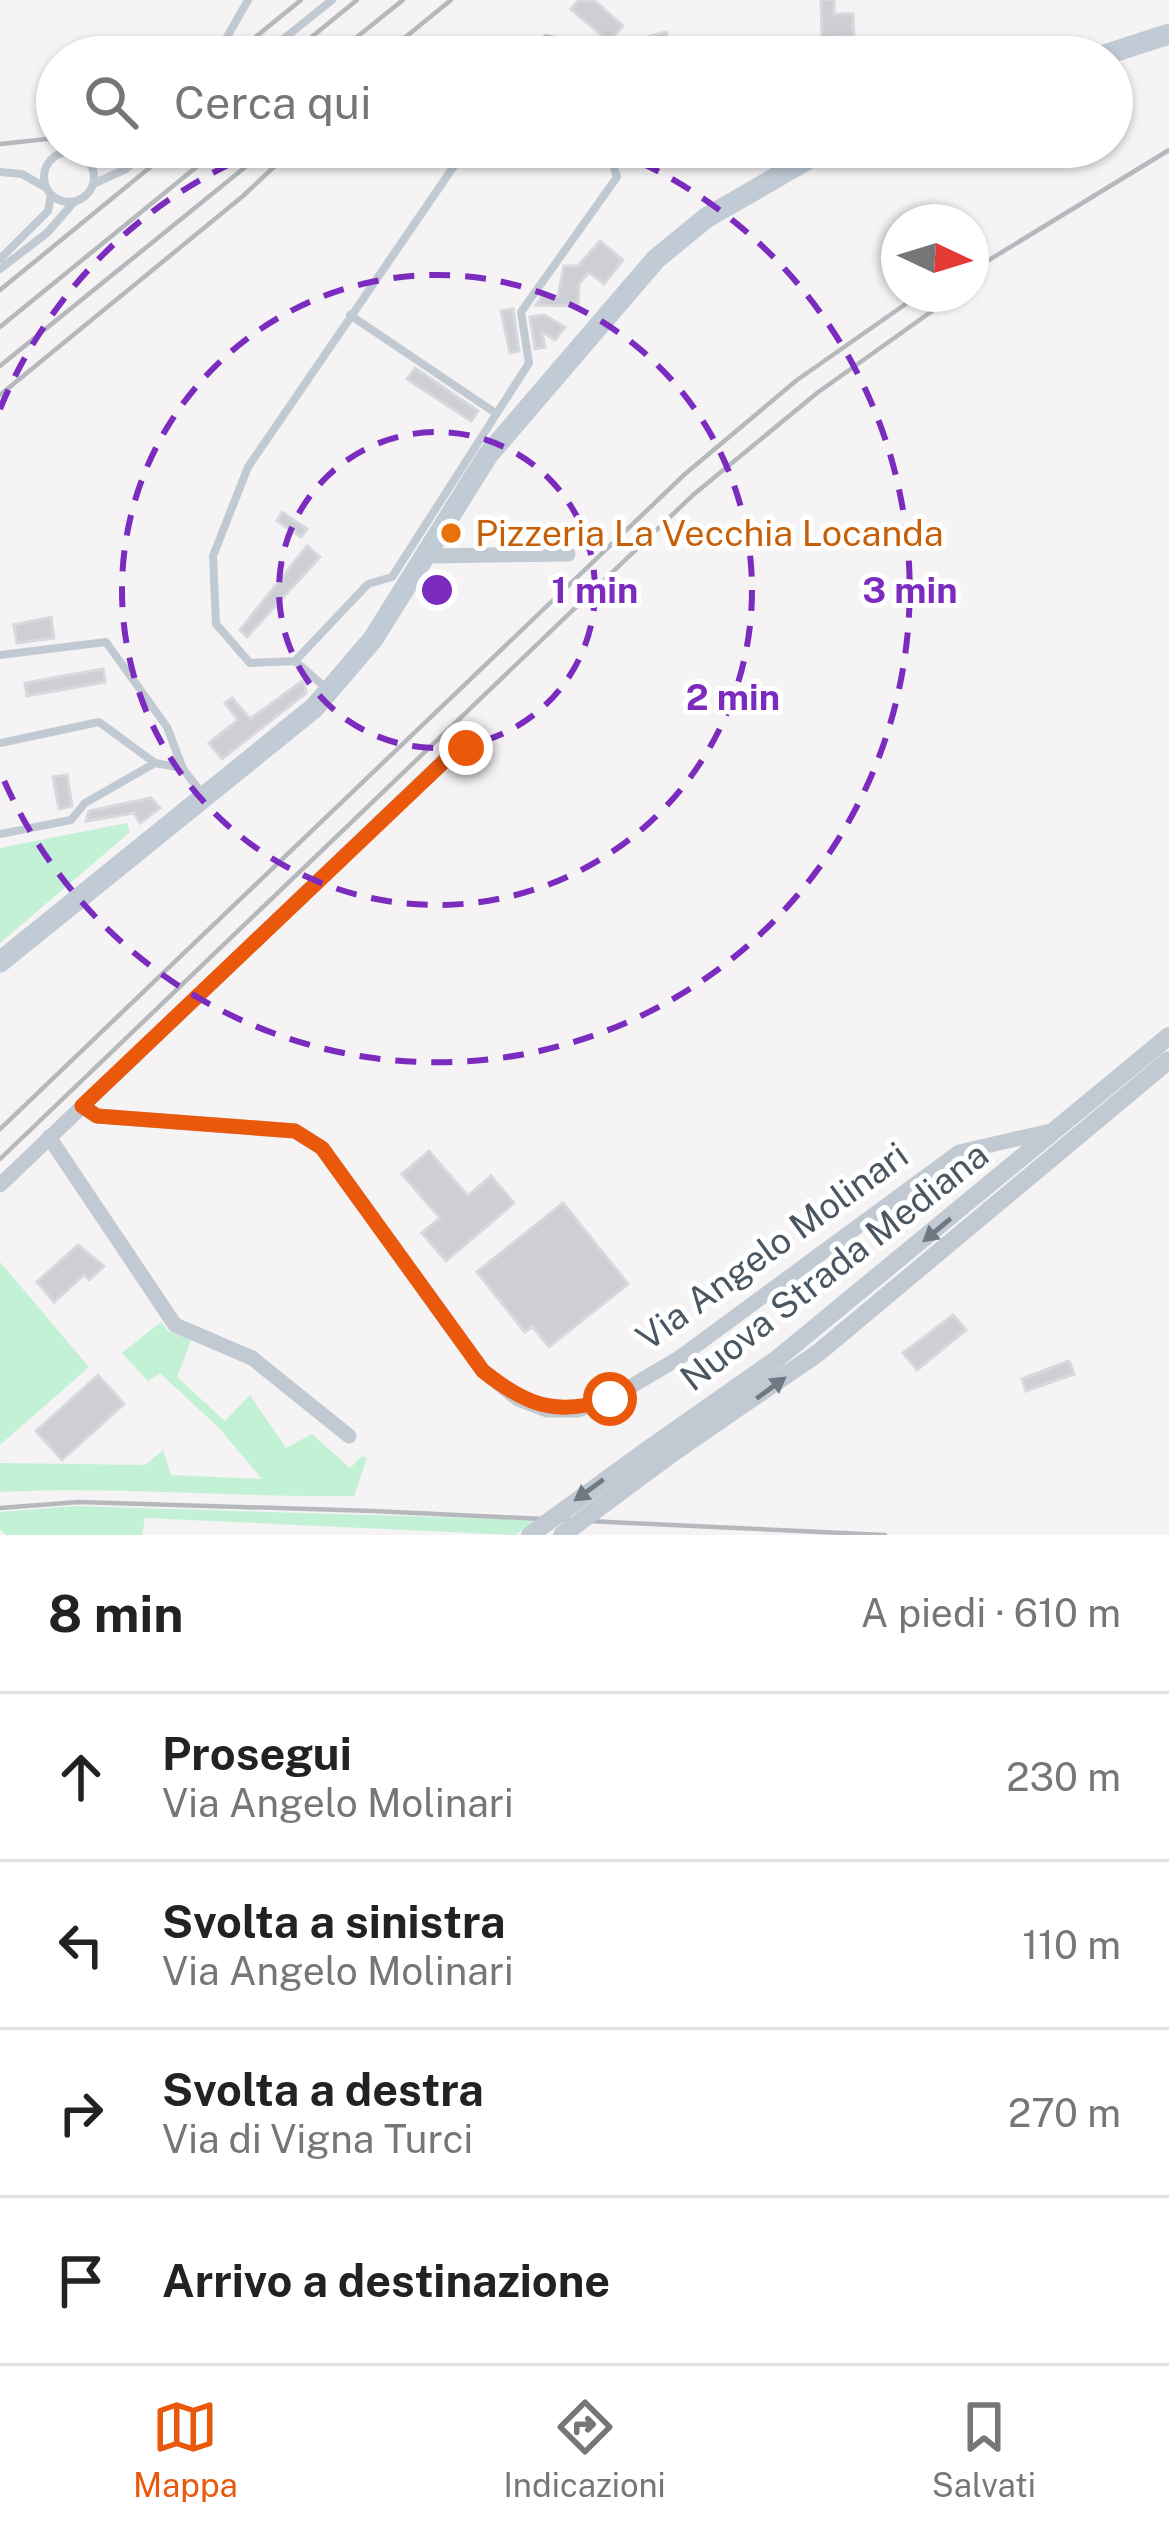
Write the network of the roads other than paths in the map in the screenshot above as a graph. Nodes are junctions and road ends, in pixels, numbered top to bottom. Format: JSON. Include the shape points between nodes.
{"nodes":[{"id":1,"x":248,"y":0,"type":"edge"},
{"id":2,"x":332,"y":0,"type":"edge"},
{"id":3,"x":1169,"y":34,"type":"edge"},
{"id":4,"x":228,"y":36,"type":"edge"},
{"id":5,"x":287,"y":36,"type":"edge"},
{"id":6,"x":1133,"y":46,"type":"edge"},
{"id":7,"x":36,"y":167,"type":"edge"},
{"id":8,"x":49,"y":168,"type":"edge"},
{"id":9,"x":91,"y":168,"type":"edge"},
{"id":10,"x":127,"y":168,"type":"edge"},
{"id":11,"x":452,"y":168,"type":"edge"},
{"id":12,"x":614,"y":168,"type":"edge"},
{"id":13,"x":793,"y":168,"type":"edge"},
{"id":14,"x":0,"y":172,"type":"edge"},
{"id":15,"x":22,"y":174,"type":"junction"},
{"id":16,"x":92,"y":184,"type":"junction"},
{"id":17,"x":48,"y":191,"type":"junction"},
{"id":18,"x":75,"y":202,"type":"junction"},
{"id":19,"x":0,"y":259,"type":"edge"},
{"id":20,"x":0,"y":269,"type":"edge"},
{"id":21,"x":350,"y":315,"type":"junction"},
{"id":22,"x":494,"y":412,"type":"junction"},
{"id":23,"x":568,"y":554,"type":"dead end"},
{"id":24,"x":430,"y":556,"type":"junction"},
{"id":25,"x":0,"y":655,"type":"edge"},
{"id":26,"x":295,"y":661,"type":"junction"},
{"id":27,"x":329,"y":691,"type":"junction"},
{"id":28,"x":0,"y":743,"type":"edge"},
{"id":29,"x":466,"y":748,"type":"dead end"},
{"id":30,"x":155,"y":763,"type":"junction"},
{"id":31,"x":183,"y":769,"type":"junction"},
{"id":32,"x":206,"y":798,"type":"junction"},
{"id":33,"x":0,"y":834,"type":"edge"},
{"id":34,"x":0,"y":962,"type":"edge"},
{"id":35,"x":1169,"y":1036,"type":"edge"},
{"id":36,"x":1169,"y":1060,"type":"edge"},
{"id":37,"x":82,"y":1106,"type":"junction"},
{"id":38,"x":1065,"y":1135,"type":"junction"},
{"id":39,"x":49,"y":1137,"type":"junction"},
{"id":40,"x":0,"y":1185,"type":"edge"},
{"id":41,"x":350,"y":1436,"type":"dead end"},
{"id":42,"x":530,"y":1535,"type":"edge"},
{"id":43,"x":562,"y":1535,"type":"edge"}],
"edges":[{"from":1,"to":4,"type":"lane"},
{"from":2,"to":5,"type":"lane"},
{"from":3,"to":6,"type":"main road"},
{"from":7,"to":15,"type":"lane"},
{"from":8,"to":17,"type":"lane"},
{"from":9,"to":16,"type":"lane"},
{"from":10,"to":16,"type":"lane"},
{"from":11,"to":21,"type":"lane"},
{"from":12,"to":22,"type":"lane","via":[[617,177],[521,312],[529,363]]},
{"from":13,"to":24,"type":"main road","via":[[706,218],[656,259],[488,454]]},
{"from":14,"to":15,"type":"lane"},
{"from":15,"to":17,"type":"lane"},
{"from":16,"to":18,"type":"lane"},
{"from":17,"to":18,"type":"lane"},
{"from":17,"to":19,"type":"lane","via":[[48,211]]},
{"from":18,"to":20,"type":"lane"},
{"from":21,"to":22,"type":"lane"},
{"from":21,"to":26,"type":"lane","via":[[248,467],[212,556],[216,624],[250,663]]},
{"from":22,"to":26,"type":"lane","via":[[392,577],[368,584]]},
{"from":23,"to":24,"type":"street"},
{"from":24,"to":27,"type":"main road"},
{"from":25,"to":31,"type":"lane","via":[[106,642],[166,727]]},
{"from":26,"to":27,"type":"lane"},
{"from":27,"to":32,"type":"main road"},
{"from":28,"to":30,"type":"lane","via":[[99,722]]},
{"from":29,"to":37,"type":"street","via":[[304,890]]},
{"from":30,"to":31,"type":"lane"},
{"from":30,"to":33,"type":"lane","via":[[85,803],[71,820]]},
{"from":31,"to":32,"type":"lane"},
{"from":32,"to":34,"type":"main road"},
{"from":35,"to":38,"type":"street","name":"Via Angelo Molinari"},
{"from":36,"to":38,"type":"street","name":"Via Angelo Molinari"},
{"from":37,"to":38,"type":"street","name":"Via Angelo Molinari","via":[[97,1116],[295,1131],[322,1148],[483,1371],[547,1410],[610,1399],[679,1358],[959,1152]]},
{"from":37,"to":39,"type":"street"},
{"from":38,"to":42,"type":"street","name":"Nuova Strada Mediana","one_way":true,"bridge":true,"via":[[777,1360]]},
{"from":43,"to":38,"type":"street","name":"Nuova Strada Mediana","one_way":true,"bridge":true,"via":[[818,1353]]},
{"from":39,"to":40,"type":"street"},
{"from":39,"to":41,"type":"street","via":[[176,1325],[252,1358]]}]}
